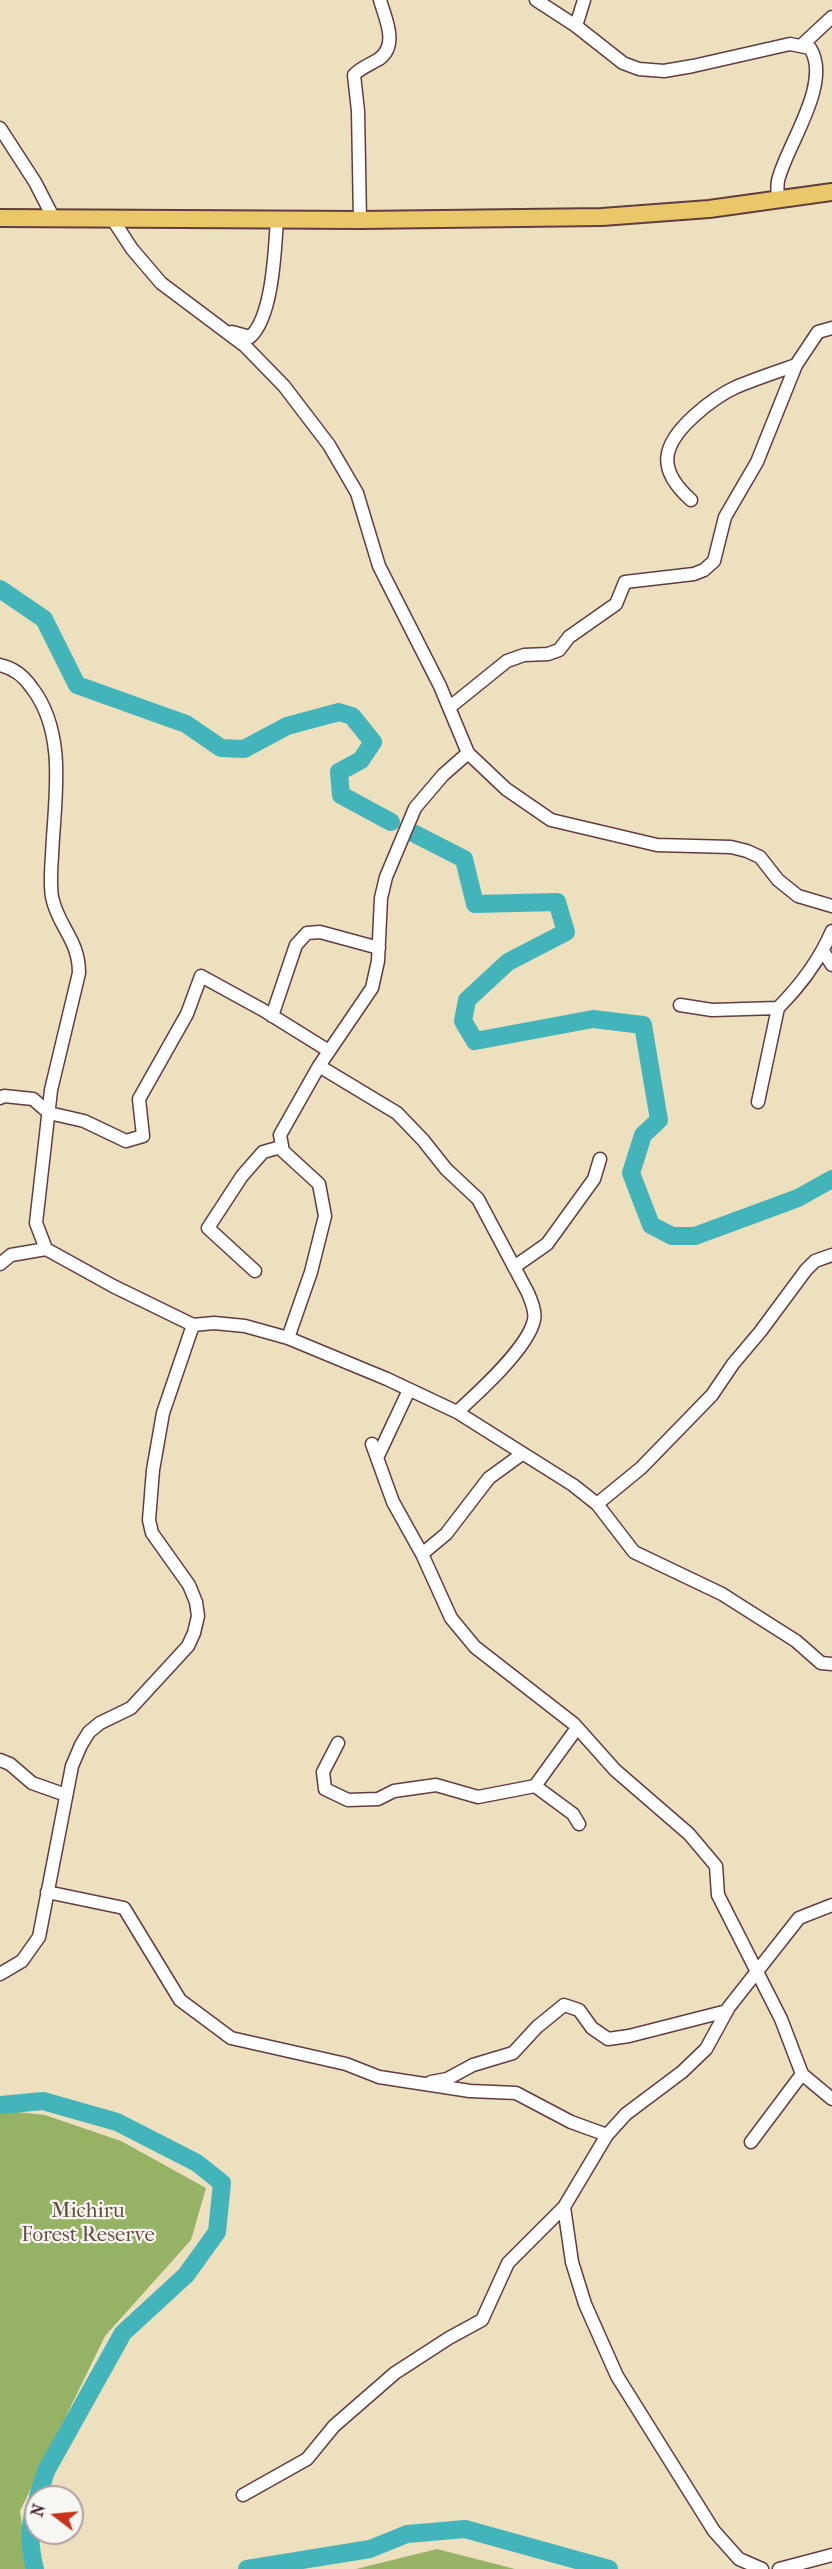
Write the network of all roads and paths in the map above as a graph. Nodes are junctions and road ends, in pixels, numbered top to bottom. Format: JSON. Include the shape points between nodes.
{"nodes":[{"id":1,"x":380,"y":0,"type":"edge"},
{"id":2,"x":536,"y":0,"type":"edge"},
{"id":3,"x":584,"y":0,"type":"edge"},
{"id":4,"x":832,"y":17,"type":"edge"},
{"id":5,"x":576,"y":26,"type":"junction"},
{"id":6,"x":802,"y":45,"type":"junction"},
{"id":7,"x":0,"y":128,"type":"edge"},
{"id":8,"x":832,"y":192,"type":"edge"},
{"id":9,"x":778,"y":200,"type":"junction"},
{"id":10,"x":0,"y":218,"type":"edge"},
{"id":11,"x":54,"y":219,"type":"junction"},
{"id":12,"x":277,"y":219,"type":"junction"},
{"id":13,"x":113,"y":220,"type":"junction"},
{"id":14,"x":360,"y":220,"type":"junction"},
{"id":15,"x":219,"y":326,"type":"junction"},
{"id":16,"x":832,"y":328,"type":"edge"},
{"id":17,"x":796,"y":365,"type":"junction"},
{"id":18,"x":691,"y":500,"type":"dead end"},
{"id":19,"x":0,"y":664,"type":"edge"},
{"id":20,"x":450,"y":707,"type":"junction"},
{"id":21,"x":468,"y":753,"type":"junction"},
{"id":22,"x":832,"y":906,"type":"edge"},
{"id":23,"x":832,"y":931,"type":"edge"},
{"id":24,"x":380,"y":948,"type":"junction"},
{"id":25,"x":823,"y":951,"type":"junction"},
{"id":26,"x":832,"y":965,"type":"edge"},
{"id":27,"x":680,"y":1005,"type":"dead end"},
{"id":28,"x":778,"y":1008,"type":"junction"},
{"id":29,"x":272,"y":1016,"type":"junction"},
{"id":30,"x":329,"y":1051,"type":"junction"},
{"id":31,"x":319,"y":1066,"type":"junction"},
{"id":32,"x":0,"y":1098,"type":"edge"},
{"id":33,"x":758,"y":1102,"type":"dead end"},
{"id":34,"x":49,"y":1113,"type":"junction"},
{"id":35,"x":281,"y":1147,"type":"junction"},
{"id":36,"x":600,"y":1159,"type":"dead end"},
{"id":37,"x":46,"y":1249,"type":"junction"},
{"id":38,"x":832,"y":1255,"type":"edge"},
{"id":39,"x":0,"y":1264,"type":"edge"},
{"id":40,"x":514,"y":1267,"type":"junction"},
{"id":41,"x":255,"y":1270,"type":"dead end"},
{"id":42,"x":193,"y":1325,"type":"junction"},
{"id":43,"x":288,"y":1338,"type":"junction"},
{"id":44,"x":409,"y":1390,"type":"junction"},
{"id":45,"x":457,"y":1412,"type":"junction"},
{"id":46,"x":372,"y":1444,"type":"dead end"},
{"id":47,"x":522,"y":1454,"type":"junction"},
{"id":48,"x":377,"y":1458,"type":"junction"},
{"id":49,"x":597,"y":1504,"type":"junction"},
{"id":50,"x":422,"y":1554,"type":"junction"},
{"id":51,"x":832,"y":1665,"type":"edge"},
{"id":52,"x":577,"y":1728,"type":"junction"},
{"id":53,"x":338,"y":1743,"type":"dead end"},
{"id":54,"x":0,"y":1760,"type":"edge"},
{"id":55,"x":534,"y":1786,"type":"junction"},
{"id":56,"x":66,"y":1795,"type":"junction"},
{"id":57,"x":579,"y":1824,"type":"dead end"},
{"id":58,"x":47,"y":1892,"type":"junction"},
{"id":59,"x":832,"y":1905,"type":"edge"},
{"id":60,"x":757,"y":1970,"type":"junction"},
{"id":61,"x":0,"y":1974,"type":"edge"},
{"id":62,"x":727,"y":2011,"type":"junction"},
{"id":63,"x":802,"y":2074,"type":"junction"},
{"id":64,"x":421,"y":2084,"type":"junction"},
{"id":65,"x":832,"y":2099,"type":"edge"},
{"id":66,"x":607,"y":2135,"type":"junction"},
{"id":67,"x":751,"y":2142,"type":"dead end"},
{"id":68,"x":564,"y":2207,"type":"junction"},
{"id":69,"x":243,"y":2495,"type":"dead end"},
{"id":70,"x":832,"y":2555,"type":"edge"},
{"id":71,"x":762,"y":2569,"type":"edge"},
{"id":72,"x":779,"y":2569,"type":"edge"}],
"edges":[{"from":1,"to":14,"type":"street","via":[[390,42],[387,51],[356,72],[354,79]]},
{"from":2,"to":5,"type":"street"},
{"from":3,"to":5,"type":"street"},
{"from":4,"to":6,"type":"street"},
{"from":5,"to":6,"type":"street","via":[[623,63],[639,69],[664,71],[790,44]]},
{"from":6,"to":9,"type":"street","via":[[815,55],[819,78],[796,142],[779,174]]},
{"from":7,"to":11,"type":"street"},
{"from":8,"to":9,"type":"main road"},
{"from":9,"to":14,"type":"main road","via":[[602,218]]},
{"from":10,"to":11,"type":"main road"},
{"from":11,"to":13,"type":"main road"},
{"from":12,"to":13,"type":"main road"},
{"from":12,"to":14,"type":"main road"},
{"from":12,"to":15,"type":"street","via":[[261,323],[250,337]]},
{"from":13,"to":15,"type":"street","via":[[161,283]]},
{"from":15,"to":20,"type":"street","via":[[284,386],[347,473],[365,514],[379,566]]},
{"from":16,"to":17,"type":"street","via":[[818,332]]},
{"from":17,"to":18,"type":"street","via":[[734,388],[705,406],[677,431],[667,458],[670,476]]},
{"from":17,"to":20,"type":"street","via":[[757,462],[725,517],[714,561],[694,574],[625,582],[616,604],[569,637],[559,650],[507,661]]},
{"from":19,"to":34,"type":"street","via":[[26,679],[48,714],[56,774],[52,897],[79,956],[79,973]]},
{"from":20,"to":21,"type":"street"},
{"from":21,"to":22,"type":"street","via":[[506,789],[551,820],[657,845],[747,851],[760,857],[792,892]]},
{"from":21,"to":24,"type":"street","via":[[415,808],[386,877],[381,898]]},
{"from":23,"to":25,"type":"street"},
{"from":24,"to":29,"type":"street","via":[[320,932],[307,933],[296,945]]},
{"from":24,"to":30,"type":"street","via":[[372,988]]},
{"from":25,"to":26,"type":"street"},
{"from":25,"to":28,"type":"street","via":[[798,989]]},
{"from":27,"to":28,"type":"street","via":[[712,1010]]},
{"from":28,"to":33,"type":"street"},
{"from":29,"to":30,"type":"street"},
{"from":29,"to":34,"type":"street","via":[[201,976],[187,1014],[139,1099],[144,1136],[126,1141],[84,1121]]},
{"from":30,"to":31,"type":"street"},
{"from":31,"to":35,"type":"street","via":[[280,1135]]},
{"from":31,"to":40,"type":"street","via":[[397,1113],[478,1199]]},
{"from":32,"to":34,"type":"street","via":[[33,1099]]},
{"from":34,"to":37,"type":"street","via":[[36,1223]]},
{"from":35,"to":41,"type":"street","via":[[263,1152],[208,1228]]},
{"from":35,"to":43,"type":"street","via":[[319,1184],[325,1216]]},
{"from":36,"to":40,"type":"street","via":[[594,1179],[547,1244]]},
{"from":37,"to":39,"type":"street","via":[[11,1255]]},
{"from":37,"to":42,"type":"street"},
{"from":38,"to":49,"type":"street","via":[[806,1269],[690,1420]]},
{"from":40,"to":45,"type":"street","via":[[534,1309],[534,1320],[518,1349]]},
{"from":42,"to":43,"type":"street","via":[[245,1326]]},
{"from":42,"to":56,"type":"street","via":[[163,1413],[149,1520],[152,1533],[189,1585],[196,1602],[194,1633],[188,1646],[131,1708],[89,1732],[72,1767]]},
{"from":43,"to":44,"type":"street"},
{"from":44,"to":45,"type":"street"},
{"from":44,"to":48,"type":"street"},
{"from":45,"to":47,"type":"street"},
{"from":46,"to":48,"type":"street"},
{"from":47,"to":49,"type":"street"},
{"from":47,"to":50,"type":"street","via":[[489,1478],[446,1534]]},
{"from":48,"to":50,"type":"street","via":[[398,1512]]},
{"from":49,"to":51,"type":"street","via":[[634,1552],[722,1594],[767,1621],[821,1663]]},
{"from":50,"to":52,"type":"street","via":[[451,1618],[475,1647]]},
{"from":52,"to":55,"type":"street"},
{"from":52,"to":60,"type":"street","via":[[615,1770],[689,1834],[716,1866],[718,1895]]},
{"from":53,"to":55,"type":"street","via":[[323,1772],[325,1789],[348,1800],[378,1799],[394,1791],[436,1785],[478,1797]]},
{"from":54,"to":56,"type":"street","via":[[32,1784]]},
{"from":55,"to":57,"type":"street","via":[[573,1814]]},
{"from":56,"to":58,"type":"street"},
{"from":58,"to":61,"type":"street","via":[[39,1937],[22,1962]]},
{"from":58,"to":64,"type":"street","via":[[124,1908],[180,2000],[231,2037],[346,2064],[368,2074]]},
{"from":59,"to":60,"type":"street","via":[[799,1918]]},
{"from":60,"to":62,"type":"street"},
{"from":60,"to":63,"type":"street"},
{"from":62,"to":64,"type":"street","via":[[608,2039],[592,2028],[579,2010],[564,2005],[513,2053],[473,2065],[447,2079]]},
{"from":62,"to":66,"type":"street","via":[[706,2049],[626,2114]]},
{"from":63,"to":65,"type":"street"},
{"from":63,"to":67,"type":"street"},
{"from":64,"to":66,"type":"street","via":[[516,2093],[571,2122]]},
{"from":66,"to":68,"type":"street"},
{"from":68,"to":69,"type":"street","via":[[508,2263],[482,2320],[396,2373],[334,2426],[307,2459]]},
{"from":68,"to":71,"type":"street","via":[[572,2262],[585,2304],[617,2376],[714,2531],[739,2559]]},
{"from":70,"to":72,"type":"street"}]}
